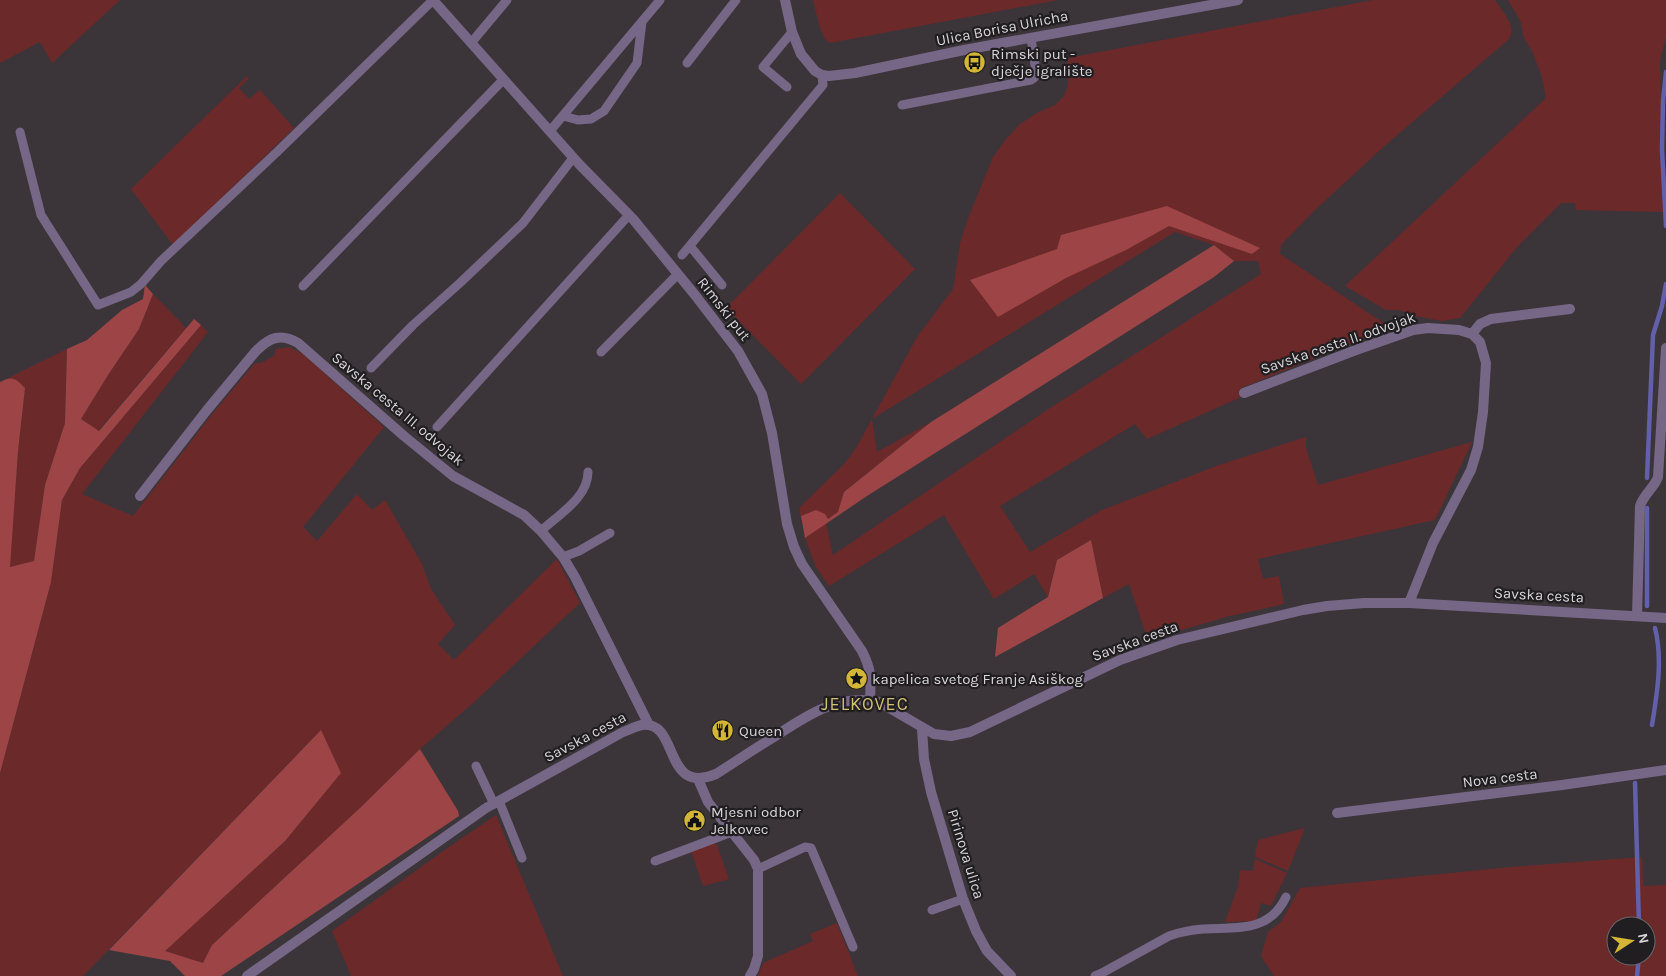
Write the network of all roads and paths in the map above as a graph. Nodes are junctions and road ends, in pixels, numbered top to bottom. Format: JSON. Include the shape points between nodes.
{"nodes":[{"id":1,"x":433,"y":0,"type":"edge"},
{"id":2,"x":507,"y":0,"type":"edge"},
{"id":3,"x":660,"y":0,"type":"edge"},
{"id":4,"x":736,"y":0,"type":"edge"},
{"id":5,"x":785,"y":0,"type":"edge"},
{"id":6,"x":1238,"y":0,"type":"edge"},
{"id":7,"x":642,"y":22,"type":"junction"},
{"id":8,"x":792,"y":32,"type":"junction"},
{"id":9,"x":1031,"y":38,"type":"junction"},
{"id":10,"x":471,"y":44,"type":"junction"},
{"id":11,"x":687,"y":63,"type":"dead end"},
{"id":12,"x":822,"y":76,"type":"junction"},
{"id":13,"x":503,"y":80,"type":"junction"},
{"id":14,"x":787,"y":87,"type":"dead end"},
{"id":15,"x":902,"y":106,"type":"dead end"},
{"id":16,"x":563,"y":116,"type":"junction"},
{"id":17,"x":20,"y":132,"type":"dead end"},
{"id":18,"x":550,"y":132,"type":"junction"},
{"id":19,"x":573,"y":158,"type":"junction"},
{"id":20,"x":629,"y":215,"type":"junction"},
{"id":21,"x":690,"y":246,"type":"junction"},
{"id":22,"x":682,"y":256,"type":"dead end"},
{"id":23,"x":678,"y":274,"type":"junction"},
{"id":24,"x":722,"y":285,"type":"dead end"},
{"id":25,"x":303,"y":286,"type":"dead end"},
{"id":26,"x":1570,"y":309,"type":"dead end"},
{"id":27,"x":1472,"y":334,"type":"junction"},
{"id":28,"x":1666,"y":348,"type":"edge"},
{"id":29,"x":601,"y":352,"type":"dead end"},
{"id":30,"x":371,"y":368,"type":"dead end"},
{"id":31,"x":1244,"y":393,"type":"dead end"},
{"id":32,"x":437,"y":427,"type":"dead end"},
{"id":33,"x":588,"y":472,"type":"dead end"},
{"id":34,"x":140,"y":496,"type":"dead end"},
{"id":35,"x":541,"y":531,"type":"junction"},
{"id":36,"x":610,"y":533,"type":"dead end"},
{"id":37,"x":563,"y":557,"type":"junction"},
{"id":38,"x":1409,"y":603,"type":"junction"},
{"id":39,"x":1637,"y":616,"type":"junction"},
{"id":40,"x":1666,"y":618,"type":"edge"},
{"id":41,"x":870,"y":700,"type":"junction"},
{"id":42,"x":649,"y":725,"type":"junction"},
{"id":43,"x":922,"y":729,"type":"junction"},
{"id":44,"x":476,"y":766,"type":"dead end"},
{"id":45,"x":1666,"y":770,"type":"edge"},
{"id":46,"x":698,"y":779,"type":"junction"},
{"id":47,"x":496,"y":802,"type":"junction"},
{"id":48,"x":1338,"y":813,"type":"dead end"},
{"id":49,"x":732,"y":832,"type":"junction"},
{"id":50,"x":522,"y":858,"type":"dead end"},
{"id":51,"x":655,"y":861,"type":"dead end"},
{"id":52,"x":758,"y":868,"type":"junction"},
{"id":53,"x":1286,"y":897,"type":"dead end"},
{"id":54,"x":963,"y":899,"type":"junction"},
{"id":55,"x":932,"y":910,"type":"dead end"},
{"id":56,"x":853,"y":947,"type":"dead end"},
{"id":57,"x":247,"y":976,"type":"edge"},
{"id":58,"x":750,"y":976,"type":"edge"},
{"id":59,"x":1010,"y":976,"type":"edge"},
{"id":60,"x":1095,"y":976,"type":"edge"}],
"edges":[{"from":1,"to":10,"type":"street","name":"Rimski put"},
{"from":1,"to":17,"type":"lane","via":[[161,261],[141,284],[131,292],[98,304],[41,215]]},
{"from":2,"to":10,"type":"lane"},
{"from":3,"to":7,"type":"lane"},
{"from":4,"to":11,"type":"lane"},
{"from":5,"to":8,"type":"street"},
{"from":6,"to":9,"type":"street","name":"Ulica Borisa Ulricha"},
{"from":7,"to":16,"type":"lane"},
{"from":7,"to":16,"type":"lane","via":[[637,63],[604,111],[591,119]]},
{"from":8,"to":12,"type":"street","via":[[806,62]]},
{"from":8,"to":14,"type":"lane","via":[[763,67]]},
{"from":9,"to":12,"type":"street","name":"Ulica Borisa Ulricha"},
{"from":9,"to":15,"type":"lane","via":[[1036,72],[1031,80]]},
{"from":10,"to":13,"type":"street","name":"Rimski put"},
{"from":12,"to":21,"type":"lane","via":[[823,85]]},
{"from":13,"to":18,"type":"street","name":"Rimski put"},
{"from":13,"to":25,"type":"lane"},
{"from":16,"to":18,"type":"lane"},
{"from":18,"to":19,"type":"street","name":"Rimski put"},
{"from":19,"to":20,"type":"street","name":"Rimski put"},
{"from":19,"to":30,"type":"lane","via":[[522,224]]},
{"from":20,"to":23,"type":"street","name":"Rimski put"},
{"from":20,"to":32,"type":"lane"},
{"from":21,"to":22,"type":"lane"},
{"from":21,"to":24,"type":"lane"},
{"from":23,"to":29,"type":"lane"},
{"from":23,"to":41,"type":"street","name":"Rimski put","via":[[738,351],[762,394],[772,433],[786,524],[794,547],[869,665]]},
{"from":26,"to":27,"type":"street","via":[[1491,319],[1480,324]]},
{"from":27,"to":31,"type":"street","name":"Savska cesta II. odvojak","via":[[1451,329],[1413,330]]},
{"from":27,"to":38,"type":"street","via":[[1480,342],[1486,363],[1478,447],[1471,470],[1433,543]]},
{"from":28,"to":39,"type":"street","via":[[1658,477],[1640,506]]},
{"from":33,"to":35,"type":"lane","via":[[588,482],[571,507]]},
{"from":34,"to":35,"type":"street","name":"Savska cesta III. odvojak","via":[[206,410],[256,352],[271,340],[288,337],[452,476],[524,515]]},
{"from":35,"to":37,"type":"street","name":"Savska cesta III. odvojak"},
{"from":36,"to":37,"type":"lane"},
{"from":37,"to":42,"type":"street","name":"Savska cesta III. odvojak"},
{"from":38,"to":39,"type":"street","name":"Savska cesta"},
{"from":38,"to":43,"type":"street","name":"Savska cesta","via":[[1327,606],[1177,640],[1120,660],[970,732],[951,736]]},
{"from":39,"to":40,"type":"street","name":"Savska cesta"},
{"from":41,"to":43,"type":"street","name":"Savska cesta","via":[[891,708]]},
{"from":41,"to":46,"type":"street","name":"Savska cesta","via":[[841,702],[808,715],[716,774]]},
{"from":42,"to":46,"type":"street","name":"Savska cesta","via":[[661,732],[680,770]]},
{"from":42,"to":47,"type":"street","name":"Savska cesta","via":[[623,732]]},
{"from":43,"to":54,"type":"street","name":"Pirinova ulica","via":[[931,792]]},
{"from":44,"to":47,"type":"lane"},
{"from":45,"to":48,"type":"street","name":"Nova cesta"},
{"from":46,"to":49,"type":"street","via":[[708,802]]},
{"from":47,"to":50,"type":"lane"},
{"from":47,"to":57,"type":"street","name":"Savska cesta"},
{"from":49,"to":51,"type":"lane"},
{"from":49,"to":52,"type":"street"},
{"from":52,"to":56,"type":"lane","via":[[804,846],[811,848]]},
{"from":52,"to":58,"type":"street","via":[[758,956]]},
{"from":53,"to":60,"type":"lane","via":[[1281,909],[1260,924],[1180,932]]},
{"from":54,"to":55,"type":"lane"},
{"from":54,"to":59,"type":"street","name":"Pirinova ulica","via":[[987,950]]}]}
